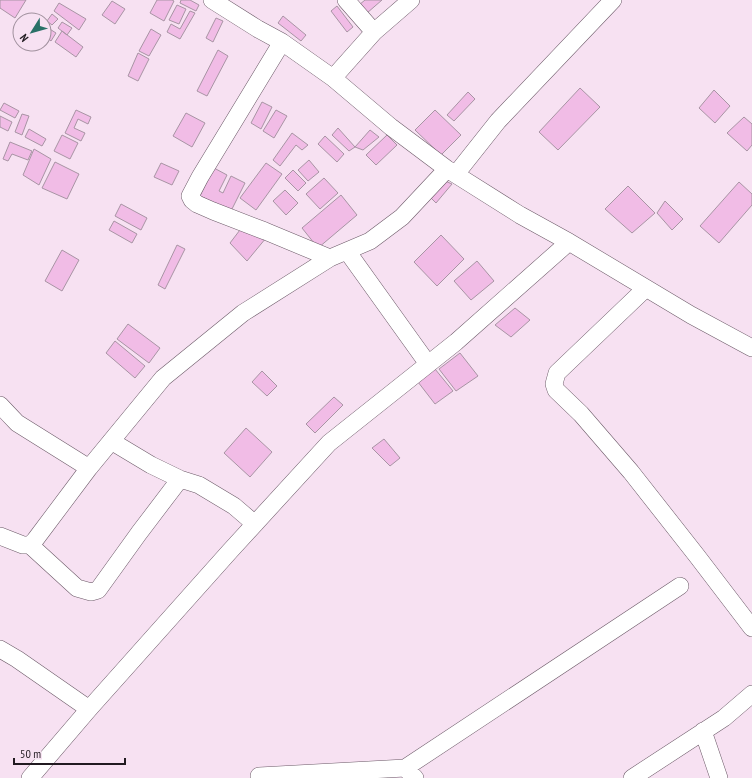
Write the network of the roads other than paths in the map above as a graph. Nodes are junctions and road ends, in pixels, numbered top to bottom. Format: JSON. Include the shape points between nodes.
{"nodes":[{"id":1,"x":212,"y":0,"type":"edge"},
{"id":2,"x":346,"y":0,"type":"edge"},
{"id":3,"x":411,"y":0,"type":"edge"},
{"id":4,"x":613,"y":0,"type":"edge"},
{"id":5,"x":374,"y":32,"type":"junction"},
{"id":6,"x":282,"y":42,"type":"junction"},
{"id":7,"x":333,"y":78,"type":"junction"},
{"id":8,"x":451,"y":172,"type":"junction"},
{"id":9,"x":569,"y":242,"type":"junction"},
{"id":10,"x":347,"y":251,"type":"junction"},
{"id":11,"x":330,"y":258,"type":"junction"},
{"id":12,"x":646,"y":288,"type":"junction"},
{"id":13,"x":752,"y":348,"type":"edge"},
{"id":14,"x":428,"y":364,"type":"junction"},
{"id":15,"x":0,"y":405,"type":"edge"},
{"id":16,"x":111,"y":441,"type":"junction"},
{"id":17,"x":89,"y":468,"type":"junction"},
{"id":18,"x":180,"y":479,"type":"junction"},
{"id":19,"x":255,"y":524,"type":"junction"},
{"id":20,"x":0,"y":536,"type":"edge"},
{"id":21,"x":30,"y":545,"type":"junction"},
{"id":22,"x":680,"y":586,"type":"dead end"},
{"id":23,"x":752,"y":628,"type":"edge"},
{"id":24,"x":0,"y":649,"type":"edge"},
{"id":25,"x":752,"y":694,"type":"edge"},
{"id":26,"x":89,"y":709,"type":"junction"},
{"id":27,"x":702,"y":731,"type":"junction"},
{"id":28,"x":410,"y":773,"type":"edge"},
{"id":29,"x":259,"y":776,"type":"dead end"},
{"id":30,"x":30,"y":778,"type":"edge"},
{"id":31,"x":632,"y":778,"type":"edge"},
{"id":32,"x":719,"y":778,"type":"edge"}],
"edges":[{"from":1,"to":6,"type":"street"},
{"from":2,"to":5,"type":"street"},
{"from":3,"to":5,"type":"street"},
{"from":4,"to":8,"type":"street"},
{"from":5,"to":7,"type":"street"},
{"from":6,"to":7,"type":"street"},
{"from":6,"to":11,"type":"street","via":[[190,196],[197,204]]},
{"from":7,"to":8,"type":"street"},
{"from":8,"to":9,"type":"street"},
{"from":8,"to":10,"type":"street","via":[[402,217],[370,241]]},
{"from":9,"to":12,"type":"street"},
{"from":9,"to":14,"type":"street"},
{"from":10,"to":11,"type":"street"},
{"from":10,"to":14,"type":"street"},
{"from":11,"to":16,"type":"street","via":[[243,313],[163,378]]},
{"from":12,"to":13,"type":"street"},
{"from":12,"to":23,"type":"street","via":[[557,373],[554,384],[556,390],[581,414],[631,472]]},
{"from":14,"to":19,"type":"street","via":[[329,443]]},
{"from":15,"to":17,"type":"street","via":[[17,423]]},
{"from":16,"to":17,"type":"street"},
{"from":16,"to":18,"type":"street"},
{"from":17,"to":21,"type":"street"},
{"from":18,"to":19,"type":"street","via":[[199,485],[234,506]]},
{"from":18,"to":21,"type":"street","via":[[98,590],[91,592],[77,588]]},
{"from":19,"to":26,"type":"street"},
{"from":20,"to":21,"type":"street","via":[[23,545]]},
{"from":22,"to":28,"type":"street"},
{"from":24,"to":26,"type":"street"},
{"from":25,"to":27,"type":"street","via":[[724,718]]},
{"from":26,"to":30,"type":"street"},
{"from":27,"to":31,"type":"street"},
{"from":27,"to":32,"type":"street"},
{"from":28,"to":29,"type":"street"}]}
